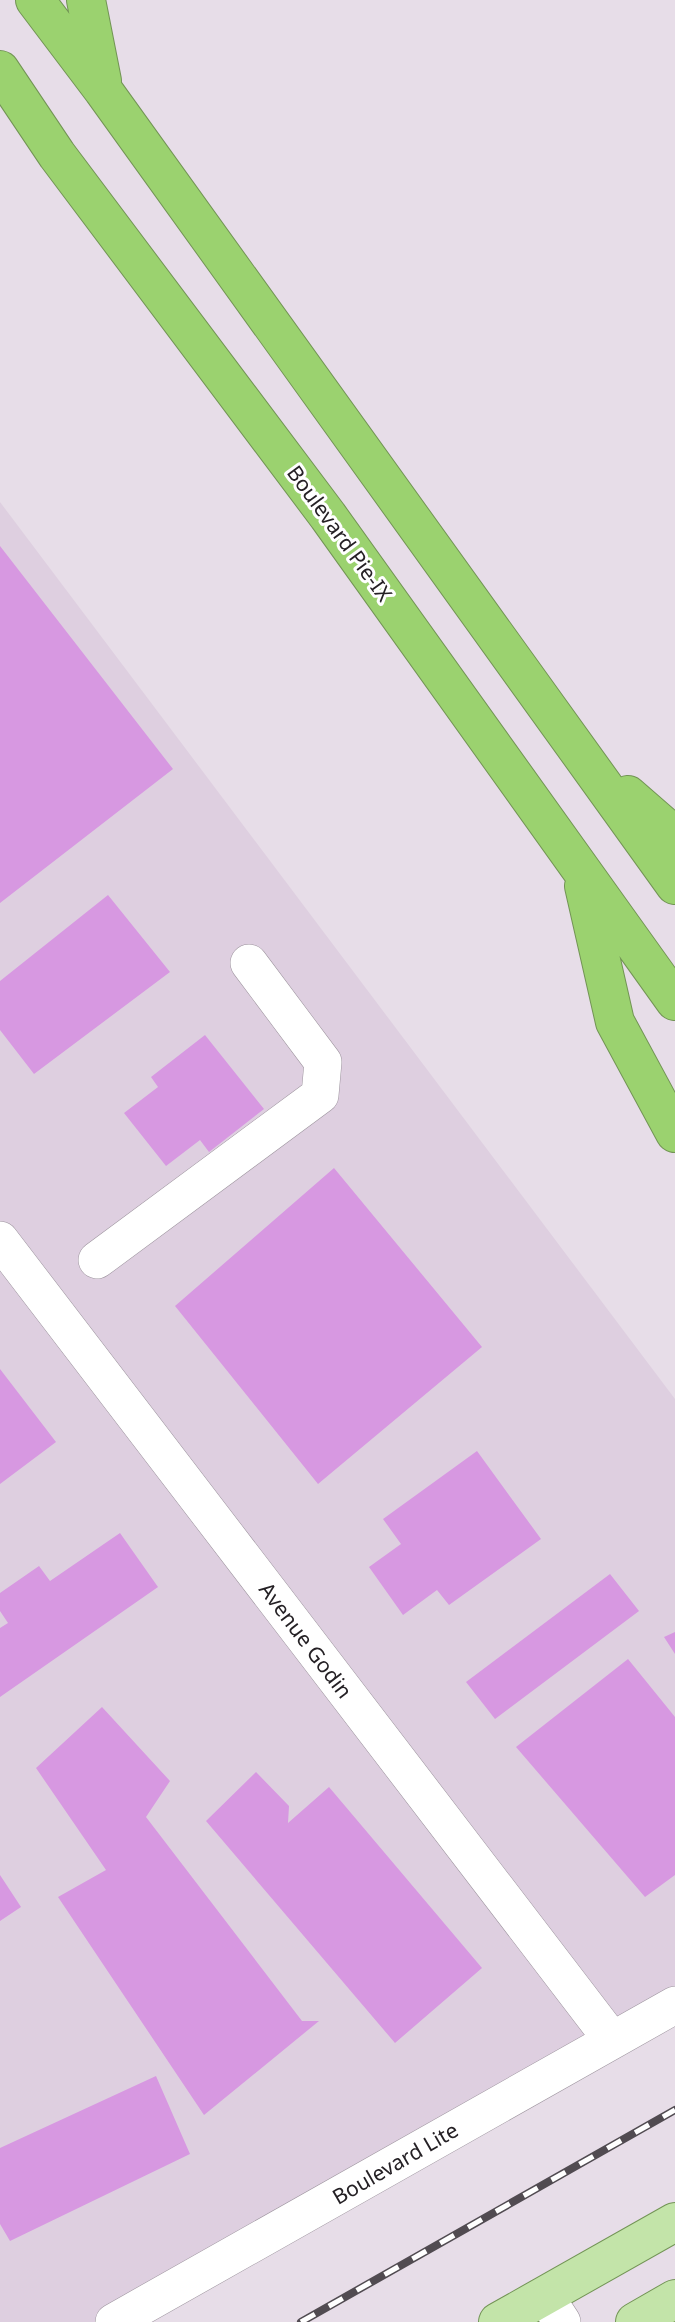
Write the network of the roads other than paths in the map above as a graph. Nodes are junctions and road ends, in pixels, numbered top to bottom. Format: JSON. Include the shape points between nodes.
{"nodes":[{"id":1,"x":35,"y":0,"type":"edge"},
{"id":2,"x":86,"y":0,"type":"edge"},
{"id":3,"x":0,"y":71,"type":"edge"},
{"id":4,"x":103,"y":90,"type":"junction"},
{"id":5,"x":0,"y":118,"type":"edge"},
{"id":6,"x":57,"y":155,"type":"junction"},
{"id":7,"x":579,"y":752,"type":"junction"},
{"id":8,"x":675,"y":836,"type":"edge"},
{"id":9,"x":580,"y":867,"type":"junction"},
{"id":10,"x":675,"y":885,"type":"edge"},
{"id":11,"x":250,"y":964,"type":"dead end"},
{"id":12,"x":675,"y":1001,"type":"edge"},
{"id":13,"x":675,"y":1133,"type":"edge"},
{"id":14,"x":0,"y":1240,"type":"edge"},
{"id":15,"x":97,"y":1260,"type":"dead end"},
{"id":16,"x":675,"y":2005,"type":"edge"},
{"id":17,"x":612,"y":2040,"type":"junction"},
{"id":18,"x":675,"y":2222,"type":"edge"},
{"id":19,"x":675,"y":2299,"type":"edge"},
{"id":20,"x":554,"y":2309,"type":"edge"},
{"id":21,"x":114,"y":2322,"type":"edge"},
{"id":22,"x":498,"y":2322,"type":"edge"},
{"id":23,"x":635,"y":2322,"type":"edge"}],
"edges":[{"from":1,"to":4,"type":"highway"},
{"from":2,"to":4,"type":"highway"},
{"from":3,"to":6,"type":"highway","name":"Boulevard Pie-IX"},
{"from":4,"to":7,"type":"highway"},
{"from":5,"to":6,"type":"highway"},
{"from":6,"to":9,"type":"highway","name":"Boulevard Pie-IX","via":[[304,482]]},
{"from":7,"to":8,"type":"highway"},
{"from":7,"to":10,"type":"highway"},
{"from":9,"to":12,"type":"highway","name":"Boulevard Pie-IX"},
{"from":9,"to":13,"type":"highway","via":[[615,1022]]},
{"from":11,"to":15,"type":"street","via":[[323,1062],[320,1095]]},
{"from":14,"to":17,"type":"street","name":"Avenue Godin"},
{"from":16,"to":17,"type":"street","name":"Boulevard Lite"},
{"from":17,"to":21,"type":"street","name":"Boulevard Lite"},
{"from":18,"to":20,"type":"main road"},
{"from":19,"to":23,"type":"main road"},
{"from":20,"to":22,"type":"main road"}]}
